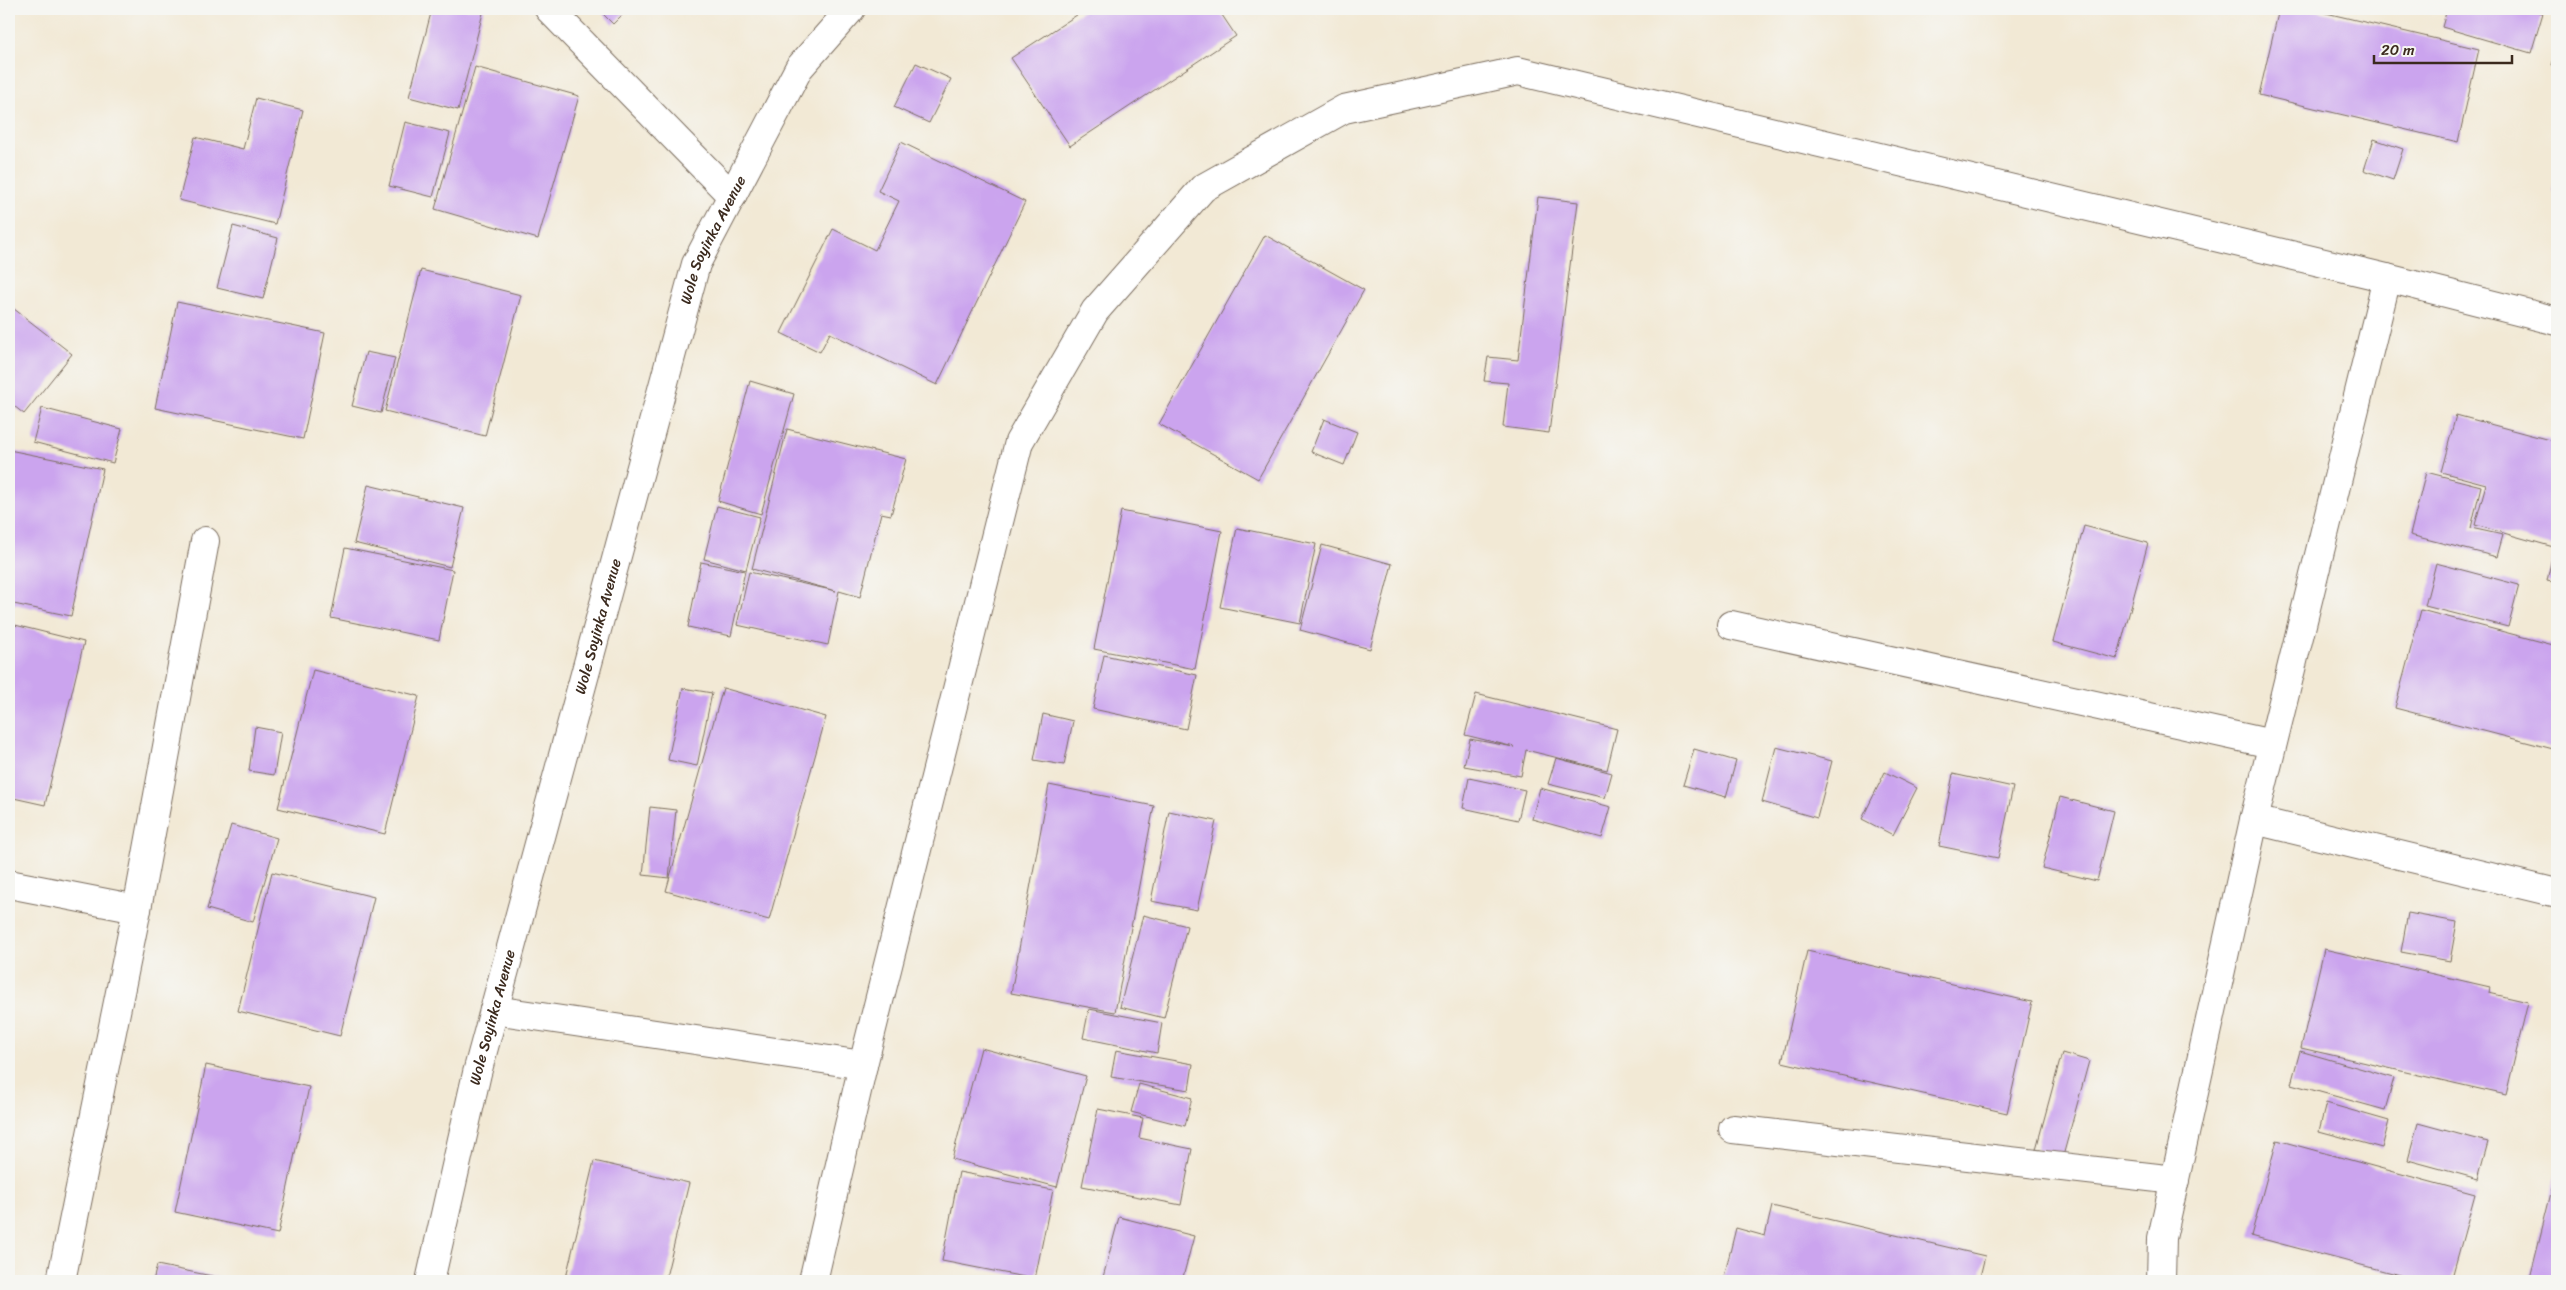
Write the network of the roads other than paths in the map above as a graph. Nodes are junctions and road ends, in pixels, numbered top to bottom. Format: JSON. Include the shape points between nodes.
{"nodes":[{"id":1,"x":549,"y":9,"type":"edge"},
{"id":2,"x":851,"y":9,"type":"edge"},
{"id":3,"x":732,"y":196,"type":"junction"},
{"id":4,"x":2387,"y":278,"type":"junction"},
{"id":5,"x":2557,"y":321,"type":"edge"},
{"id":6,"x":205,"y":541,"type":"dead end"},
{"id":7,"x":1732,"y":625,"type":"dead end"},
{"id":8,"x":2272,"y":744,"type":"junction"},
{"id":9,"x":2254,"y":820,"type":"junction"},
{"id":10,"x":9,"y":884,"type":"edge"},
{"id":11,"x":2557,"y":893,"type":"edge"},
{"id":12,"x":137,"y":909,"type":"junction"},
{"id":13,"x":494,"y":1010,"type":"junction"},
{"id":14,"x":863,"y":1065,"type":"junction"},
{"id":15,"x":1733,"y":1129,"type":"dead end"},
{"id":16,"x":2175,"y":1180,"type":"junction"},
{"id":17,"x":61,"y":1281,"type":"edge"},
{"id":18,"x":430,"y":1281,"type":"edge"},
{"id":19,"x":813,"y":1281,"type":"edge"},
{"id":20,"x":2161,"y":1281,"type":"edge"}],
"edges":[{"from":1,"to":3,"type":"street"},
{"from":2,"to":3,"type":"street","name":"Wole Soyinka Avenue","via":[[799,68]]},
{"from":3,"to":13,"type":"street","name":"Wole Soyinka Avenue","via":[[696,264]]},
{"from":4,"to":5,"type":"street"},
{"from":4,"to":8,"type":"street"},
{"from":4,"to":14,"type":"street","via":[[1518,71],[1344,108],[1203,188],[1095,311],[1019,442]]},
{"from":6,"to":12,"type":"street"},
{"from":7,"to":8,"type":"street"},
{"from":8,"to":9,"type":"street"},
{"from":9,"to":11,"type":"street"},
{"from":9,"to":16,"type":"street"},
{"from":10,"to":12,"type":"street"},
{"from":12,"to":17,"type":"street"},
{"from":13,"to":14,"type":"street"},
{"from":13,"to":18,"type":"street","name":"Wole Soyinka Avenue"},
{"from":14,"to":19,"type":"street"},
{"from":15,"to":16,"type":"street"},
{"from":16,"to":20,"type":"street","via":[[2162,1238]]}]}
